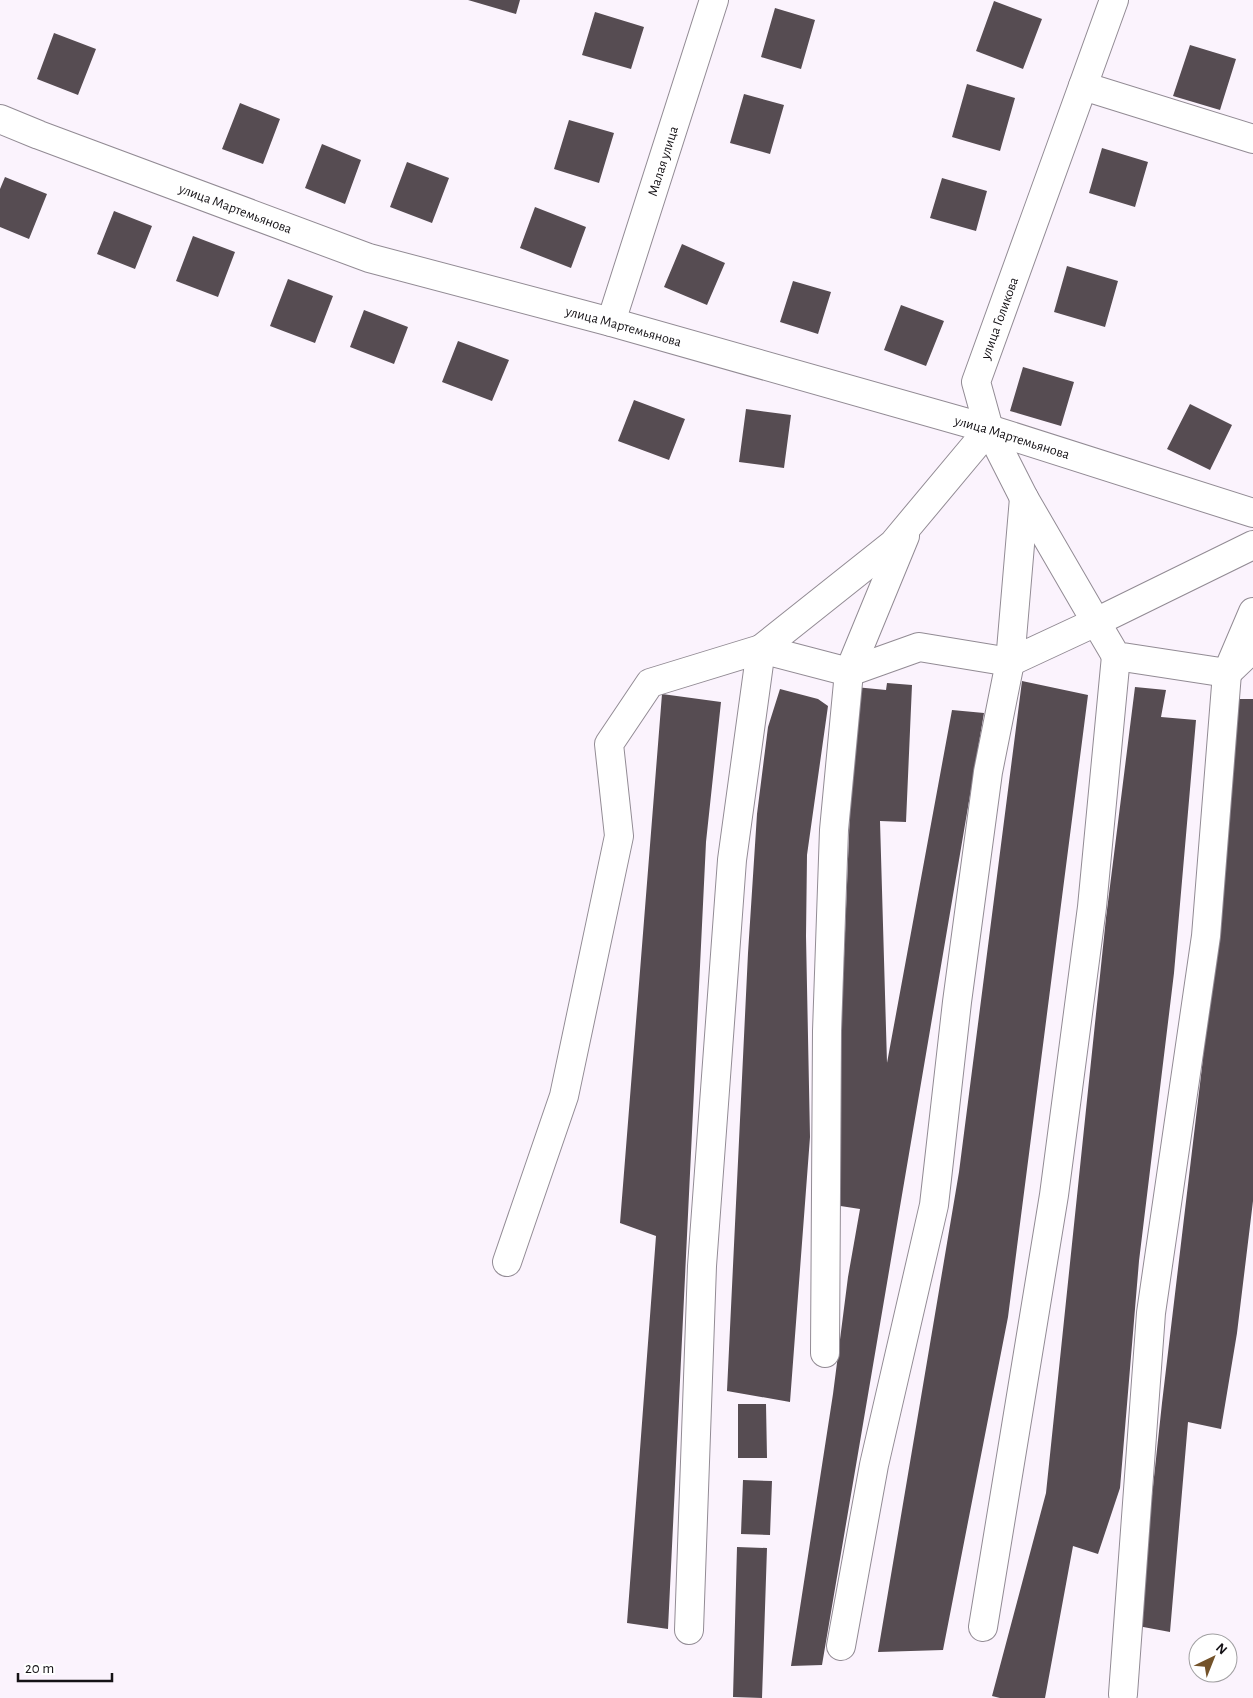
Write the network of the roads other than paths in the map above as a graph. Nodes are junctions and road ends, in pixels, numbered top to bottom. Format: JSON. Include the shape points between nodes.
{"nodes":[{"id":1,"x":714,"y":0,"type":"edge"},
{"id":2,"x":1114,"y":0,"type":"edge"},
{"id":3,"x":1083,"y":86,"type":"junction"},
{"id":4,"x":0,"y":119,"type":"edge"},
{"id":5,"x":1253,"y":139,"type":"edge"},
{"id":6,"x":611,"y":322,"type":"junction"},
{"id":7,"x":989,"y":429,"type":"junction"},
{"id":8,"x":1024,"y":498,"type":"junction"},
{"id":9,"x":1253,"y":514,"type":"edge"},
{"id":10,"x":911,"y":523,"type":"junction"},
{"id":11,"x":1253,"y":546,"type":"edge"},
{"id":12,"x":1253,"y":612,"type":"edge"},
{"id":13,"x":1096,"y":622,"type":"junction"},
{"id":14,"x":1253,"y":648,"type":"edge"},
{"id":15,"x":761,"y":649,"type":"junction"},
{"id":16,"x":1116,"y":656,"type":"junction"},
{"id":17,"x":1010,"y":662,"type":"junction"},
{"id":18,"x":849,"y":672,"type":"junction"},
{"id":19,"x":1227,"y":673,"type":"junction"},
{"id":20,"x":507,"y":1262,"type":"dead end"},
{"id":21,"x":825,"y":1354,"type":"dead end"},
{"id":22,"x":983,"y":1627,"type":"dead end"},
{"id":23,"x":689,"y":1630,"type":"dead end"},
{"id":24,"x":841,"y":1646,"type":"dead end"},
{"id":25,"x":1123,"y":1694,"type":"dead end"}],
"edges":[{"from":1,"to":6,"type":"street","name":"Малая улица"},
{"from":2,"to":3,"type":"street","name":"улица Голикова"},
{"from":3,"to":5,"type":"street"},
{"from":3,"to":7,"type":"street","name":"улица Голикова","via":[[976,382]]},
{"from":4,"to":6,"type":"street","name":"улица Мартемьянова","via":[[369,258]]},
{"from":6,"to":7,"type":"street","name":"улица Мартемьянова"},
{"from":7,"to":8,"type":"street","name":"улица Голикова"},
{"from":7,"to":9,"type":"street","name":"улица Мартемьянова"},
{"from":7,"to":10,"type":"street"},
{"from":8,"to":13,"type":"street","name":"улица Голикова"},
{"from":8,"to":17,"type":"street"},
{"from":10,"to":15,"type":"street","via":[[893,544]]},
{"from":10,"to":18,"type":"street"},
{"from":11,"to":13,"type":"street"},
{"from":12,"to":19,"type":"street"},
{"from":13,"to":16,"type":"street","name":"улица Голикова"},
{"from":13,"to":17,"type":"street"},
{"from":14,"to":19,"type":"street"},
{"from":15,"to":18,"type":"street"},
{"from":15,"to":20,"type":"street","via":[[650,683],[609,744],[619,836],[564,1096]]},
{"from":15,"to":23,"type":"street","via":[[730,880],[702,1266]]},
{"from":16,"to":19,"type":"street"},
{"from":16,"to":22,"type":"street","via":[[1092,907],[1056,1176]]},
{"from":17,"to":18,"type":"street","via":[[918,647]]},
{"from":17,"to":24,"type":"street","via":[[987,781],[956,1002],[934,1205],[874,1465]]},
{"from":18,"to":21,"type":"street","via":[[834,830],[828,1012]]},
{"from":19,"to":25,"type":"street","via":[[1206,936],[1151,1314]]}]}
